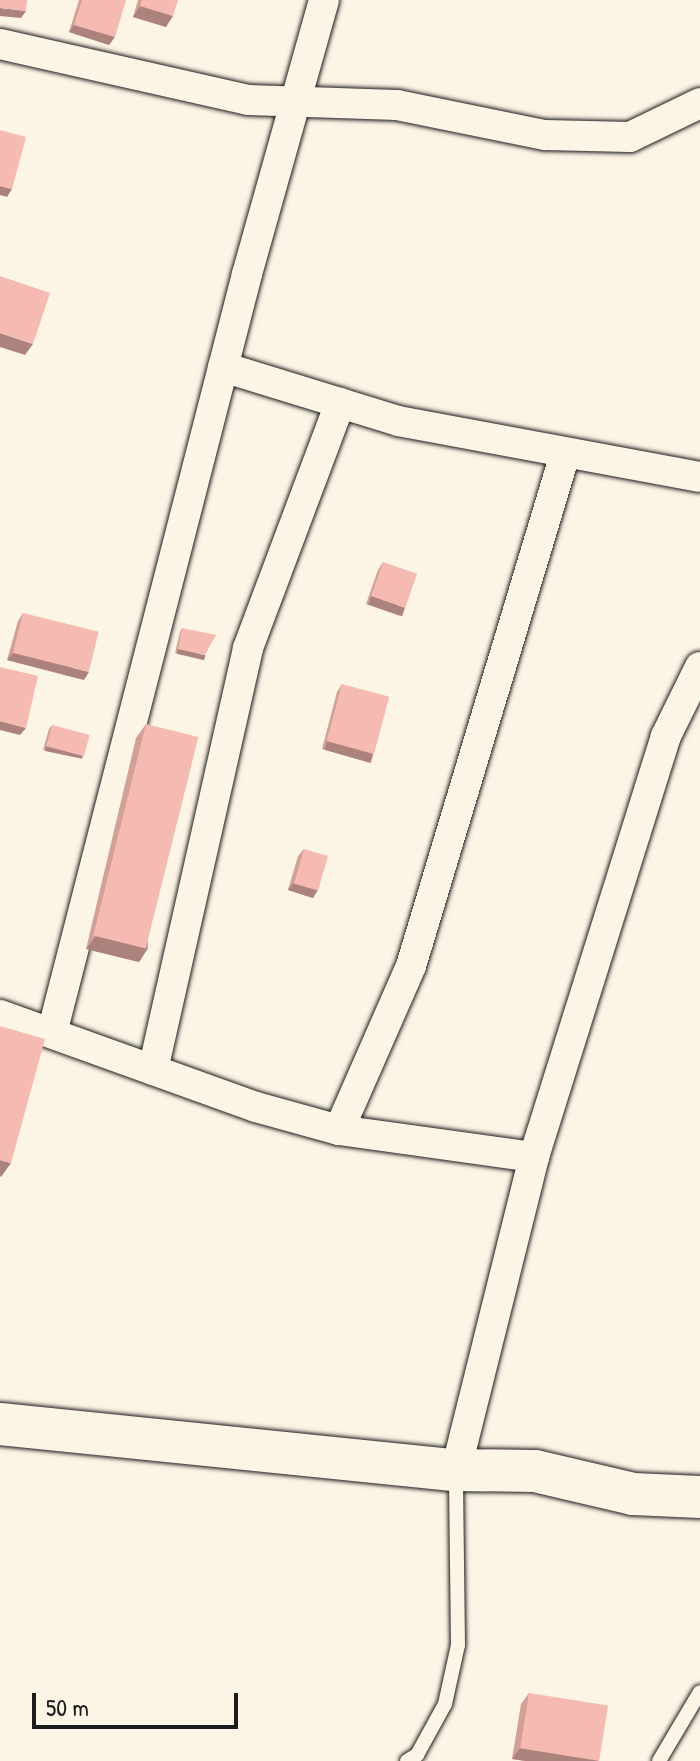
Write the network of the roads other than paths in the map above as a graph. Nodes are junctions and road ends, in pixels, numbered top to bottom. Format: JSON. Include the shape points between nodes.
{"nodes":[{"id":1,"x":324,"y":0,"type":"edge"},
{"id":2,"x":0,"y":44,"type":"edge"},
{"id":3,"x":293,"y":102,"type":"junction"},
{"id":4,"x":700,"y":103,"type":"edge"},
{"id":5,"x":223,"y":367,"type":"junction"},
{"id":6,"x":340,"y":403,"type":"junction"},
{"id":7,"x":565,"y":454,"type":"junction"},
{"id":8,"x":700,"y":477,"type":"edge"},
{"id":9,"x":700,"y":667,"type":"edge"},
{"id":10,"x":0,"y":1015,"type":"edge"},
{"id":11,"x":52,"y":1033,"type":"junction"},
{"id":12,"x":153,"y":1070,"type":"junction"},
{"id":13,"x":339,"y":1130,"type":"junction"},
{"id":14,"x":534,"y":1157,"type":"junction"},
{"id":15,"x":0,"y":1424,"type":"edge"},
{"id":16,"x":456,"y":1470,"type":"junction"},
{"id":17,"x":700,"y":1497,"type":"edge"},
{"id":18,"x":700,"y":1692,"type":"edge"},
{"id":19,"x":407,"y":1761,"type":"edge"},
{"id":20,"x":659,"y":1761,"type":"edge"}],
"edges":[{"from":1,"to":3,"type":"street"},
{"from":2,"to":3,"type":"street","via":[[248,100]]},
{"from":3,"to":4,"type":"street","via":[[397,105],[545,135],[630,137]]},
{"from":3,"to":5,"type":"street"},
{"from":5,"to":6,"type":"street"},
{"from":5,"to":11,"type":"street"},
{"from":6,"to":7,"type":"street","via":[[398,421]]},
{"from":6,"to":12,"type":"street","via":[[248,648]]},
{"from":7,"to":8,"type":"street"},
{"from":7,"to":13,"type":"street","via":[[411,966]]},
{"from":9,"to":14,"type":"street","via":[[666,736]]},
{"from":10,"to":11,"type":"street"},
{"from":11,"to":12,"type":"street"},
{"from":12,"to":13,"type":"street"},
{"from":13,"to":14,"type":"street"},
{"from":14,"to":16,"type":"street"},
{"from":15,"to":16,"type":"main road"},
{"from":16,"to":17,"type":"main road","via":[[535,1471],[633,1494]]},
{"from":16,"to":19,"type":"lane","via":[[458,1645],[445,1704],[417,1755]]},
{"from":18,"to":20,"type":"lane"}]}
